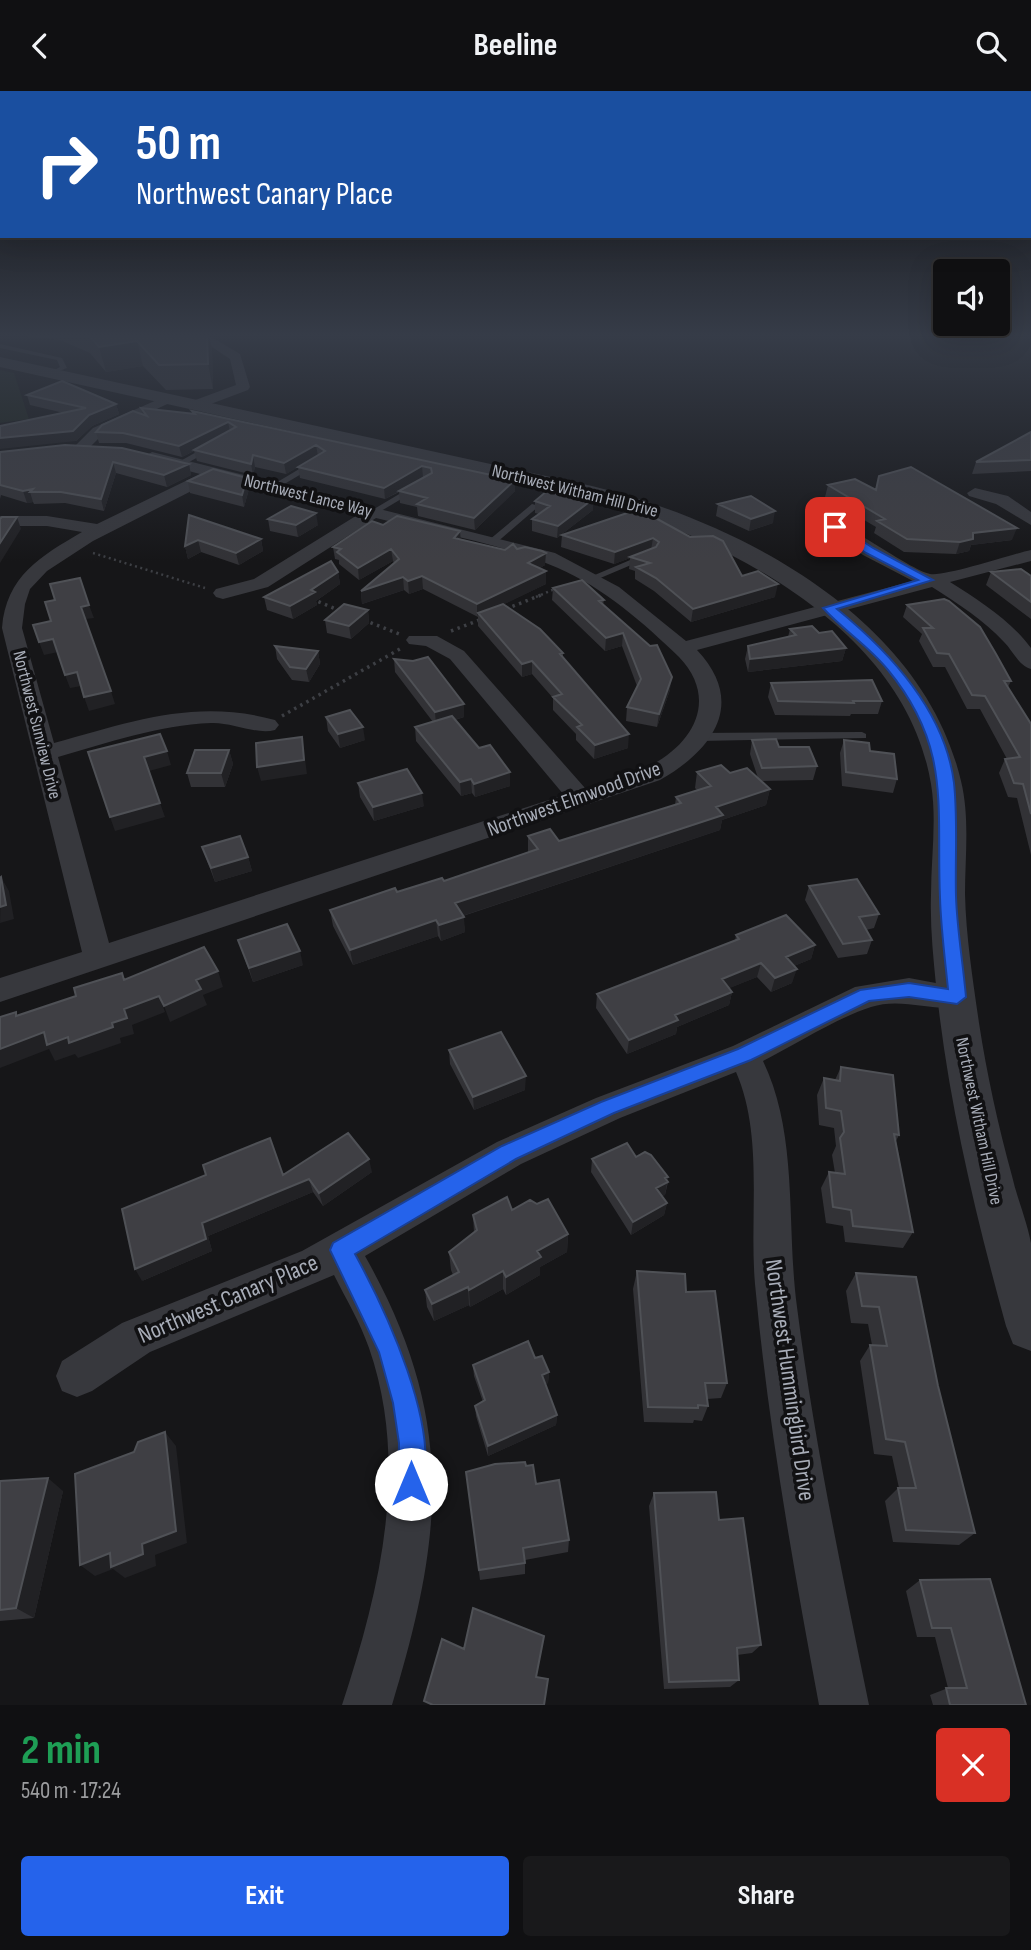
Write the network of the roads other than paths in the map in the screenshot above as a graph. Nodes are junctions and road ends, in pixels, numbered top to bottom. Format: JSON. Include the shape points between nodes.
{"nodes":[{"id":1,"x":147,"y":410,"type":"edge"},
{"id":2,"x":219,"y":410,"type":"edge"},
{"id":3,"x":221,"y":443,"type":"edge"},
{"id":4,"x":106,"y":448,"type":"edge"},
{"id":5,"x":136,"y":453,"type":"edge"},
{"id":6,"x":320,"y":461,"type":"edge"},
{"id":7,"x":178,"y":464,"type":"junction"},
{"id":8,"x":214,"y":473,"type":"junction"},
{"id":9,"x":427,"y":482,"type":"edge"},
{"id":10,"x":272,"y":487,"type":"junction"},
{"id":11,"x":975,"y":493,"type":"dead end"},
{"id":12,"x":535,"y":506,"type":"edge"},
{"id":13,"x":373,"y":512,"type":"junction"},
{"id":14,"x":1031,"y":520,"type":"edge"},
{"id":15,"x":0,"y":521,"type":"edge"},
{"id":16,"x":835,"y":527,"type":"dead end"},
{"id":17,"x":102,"y":530,"type":"junction"},
{"id":18,"x":492,"y":542,"type":"junction"},
{"id":19,"x":650,"y":555,"type":"edge"},
{"id":20,"x":1031,"y":555,"type":"edge"},
{"id":21,"x":592,"y":576,"type":"junction"},
{"id":22,"x":930,"y":580,"type":"junction"},
{"id":23,"x":223,"y":593,"type":"road end"},
{"id":24,"x":828,"y":608,"type":"junction"},
{"id":25,"x":423,"y":640,"type":"road end"},
{"id":26,"x":682,"y":648,"type":"junction"},
{"id":27,"x":1031,"y":663,"type":"edge"},
{"id":28,"x":267,"y":725,"type":"road end"},
{"id":29,"x":862,"y":736,"type":"dead end"},
{"id":30,"x":699,"y":737,"type":"junction"},
{"id":31,"x":44,"y":753,"type":"junction"},
{"id":32,"x":581,"y":799,"type":"junction"},
{"id":33,"x":98,"y":958,"type":"junction"},
{"id":34,"x":0,"y":990,"type":"edge"},
{"id":35,"x":957,"y":997,"type":"junction"},
{"id":36,"x":744,"y":1055,"type":"junction"},
{"id":37,"x":341,"y":1250,"type":"junction"},
{"id":38,"x":1031,"y":1326,"type":"edge"},
{"id":39,"x":77,"y":1376,"type":"dead end"},
{"id":40,"x":367,"y":1705,"type":"edge"},
{"id":41,"x":844,"y":1705,"type":"edge"}],
"edges":[{"from":1,"to":4,"type":"street","via":[[98,431],[75,447]]},
{"from":2,"to":24,"type":"street","name":"Northwest Witham Hill Drive","via":[[652,509],[736,546]]},
{"from":3,"to":7,"type":"lane"},
{"from":5,"to":7,"type":"street","name":"Northwest Lance Way"},
{"from":6,"to":10,"type":"lane"},
{"from":7,"to":8,"type":"street","name":"Northwest Lance Way"},
{"from":8,"to":10,"type":"street","name":"Northwest Lance Way"},
{"from":8,"to":17,"type":"street","name":"Northwest Sunview Drive"},
{"from":9,"to":13,"type":"lane"},
{"from":10,"to":13,"type":"street","name":"Northwest Lance Way"},
{"from":11,"to":14,"type":"street","via":[[1009,504]]},
{"from":12,"to":18,"type":"lane"},
{"from":13,"to":18,"type":"street","name":"Northwest Lance Way"},
{"from":13,"to":23,"type":"street","via":[[265,581]]},
{"from":15,"to":17,"type":"street","via":[[47,521]]},
{"from":16,"to":22,"type":"street","via":[[869,551]]},
{"from":17,"to":31,"type":"street","name":"Northwest Sunview Drive","via":[[26,582],[13,610],[12,628]]},
{"from":18,"to":21,"type":"street","name":"Northwest Lance Way","via":[[549,557]]},
{"from":19,"to":21,"type":"lane"},
{"from":20,"to":22,"type":"street"},
{"from":21,"to":26,"type":"street","name":"Northwest Lance Way"},
{"from":22,"to":24,"type":"street"},
{"from":22,"to":27,"type":"street","via":[[990,617]]},
{"from":24,"to":26,"type":"street"},
{"from":24,"to":35,"type":"street","name":"Northwest Witham Hill Drive","via":[[894,669],[920,708],[940,753],[947,783],[948,899]]},
{"from":25,"to":32,"type":"street","via":[[457,655],[471,669]]},
{"from":26,"to":30,"type":"street","name":"Northwest Elmwood Drive","via":[[701,670],[712,696],[709,718]]},
{"from":28,"to":31,"type":"street","via":[[247,718],[198,717]]},
{"from":29,"to":30,"type":"lane"},
{"from":30,"to":32,"type":"street","name":"Northwest Elmwood Drive","via":[[666,768]]},
{"from":31,"to":33,"type":"street","name":"Northwest Sunview Drive"},
{"from":32,"to":33,"type":"street","name":"Northwest Elmwood Drive"},
{"from":33,"to":34,"type":"street","name":"Northwest Elmwood Drive"},
{"from":35,"to":36,"type":"street","name":"Northwest Canary Place","via":[[909,990],[866,995]]},
{"from":35,"to":38,"type":"street","name":"Northwest Witham Hill Drive","via":[[969,1085],[1000,1221]]},
{"from":36,"to":37,"type":"street","name":"Northwest Canary Place","via":[[509,1153]]},
{"from":36,"to":41,"type":"street","name":"Northwest Hummingbird Drive","via":[[755,1072],[765,1122],[774,1277],[793,1422]]},
{"from":37,"to":39,"type":"street","name":"Northwest Canary Place","via":[[315,1265],[136,1337]]},
{"from":37,"to":40,"type":"street","via":[[390,1352],[411,1443],[410,1504],[399,1596]]}]}
